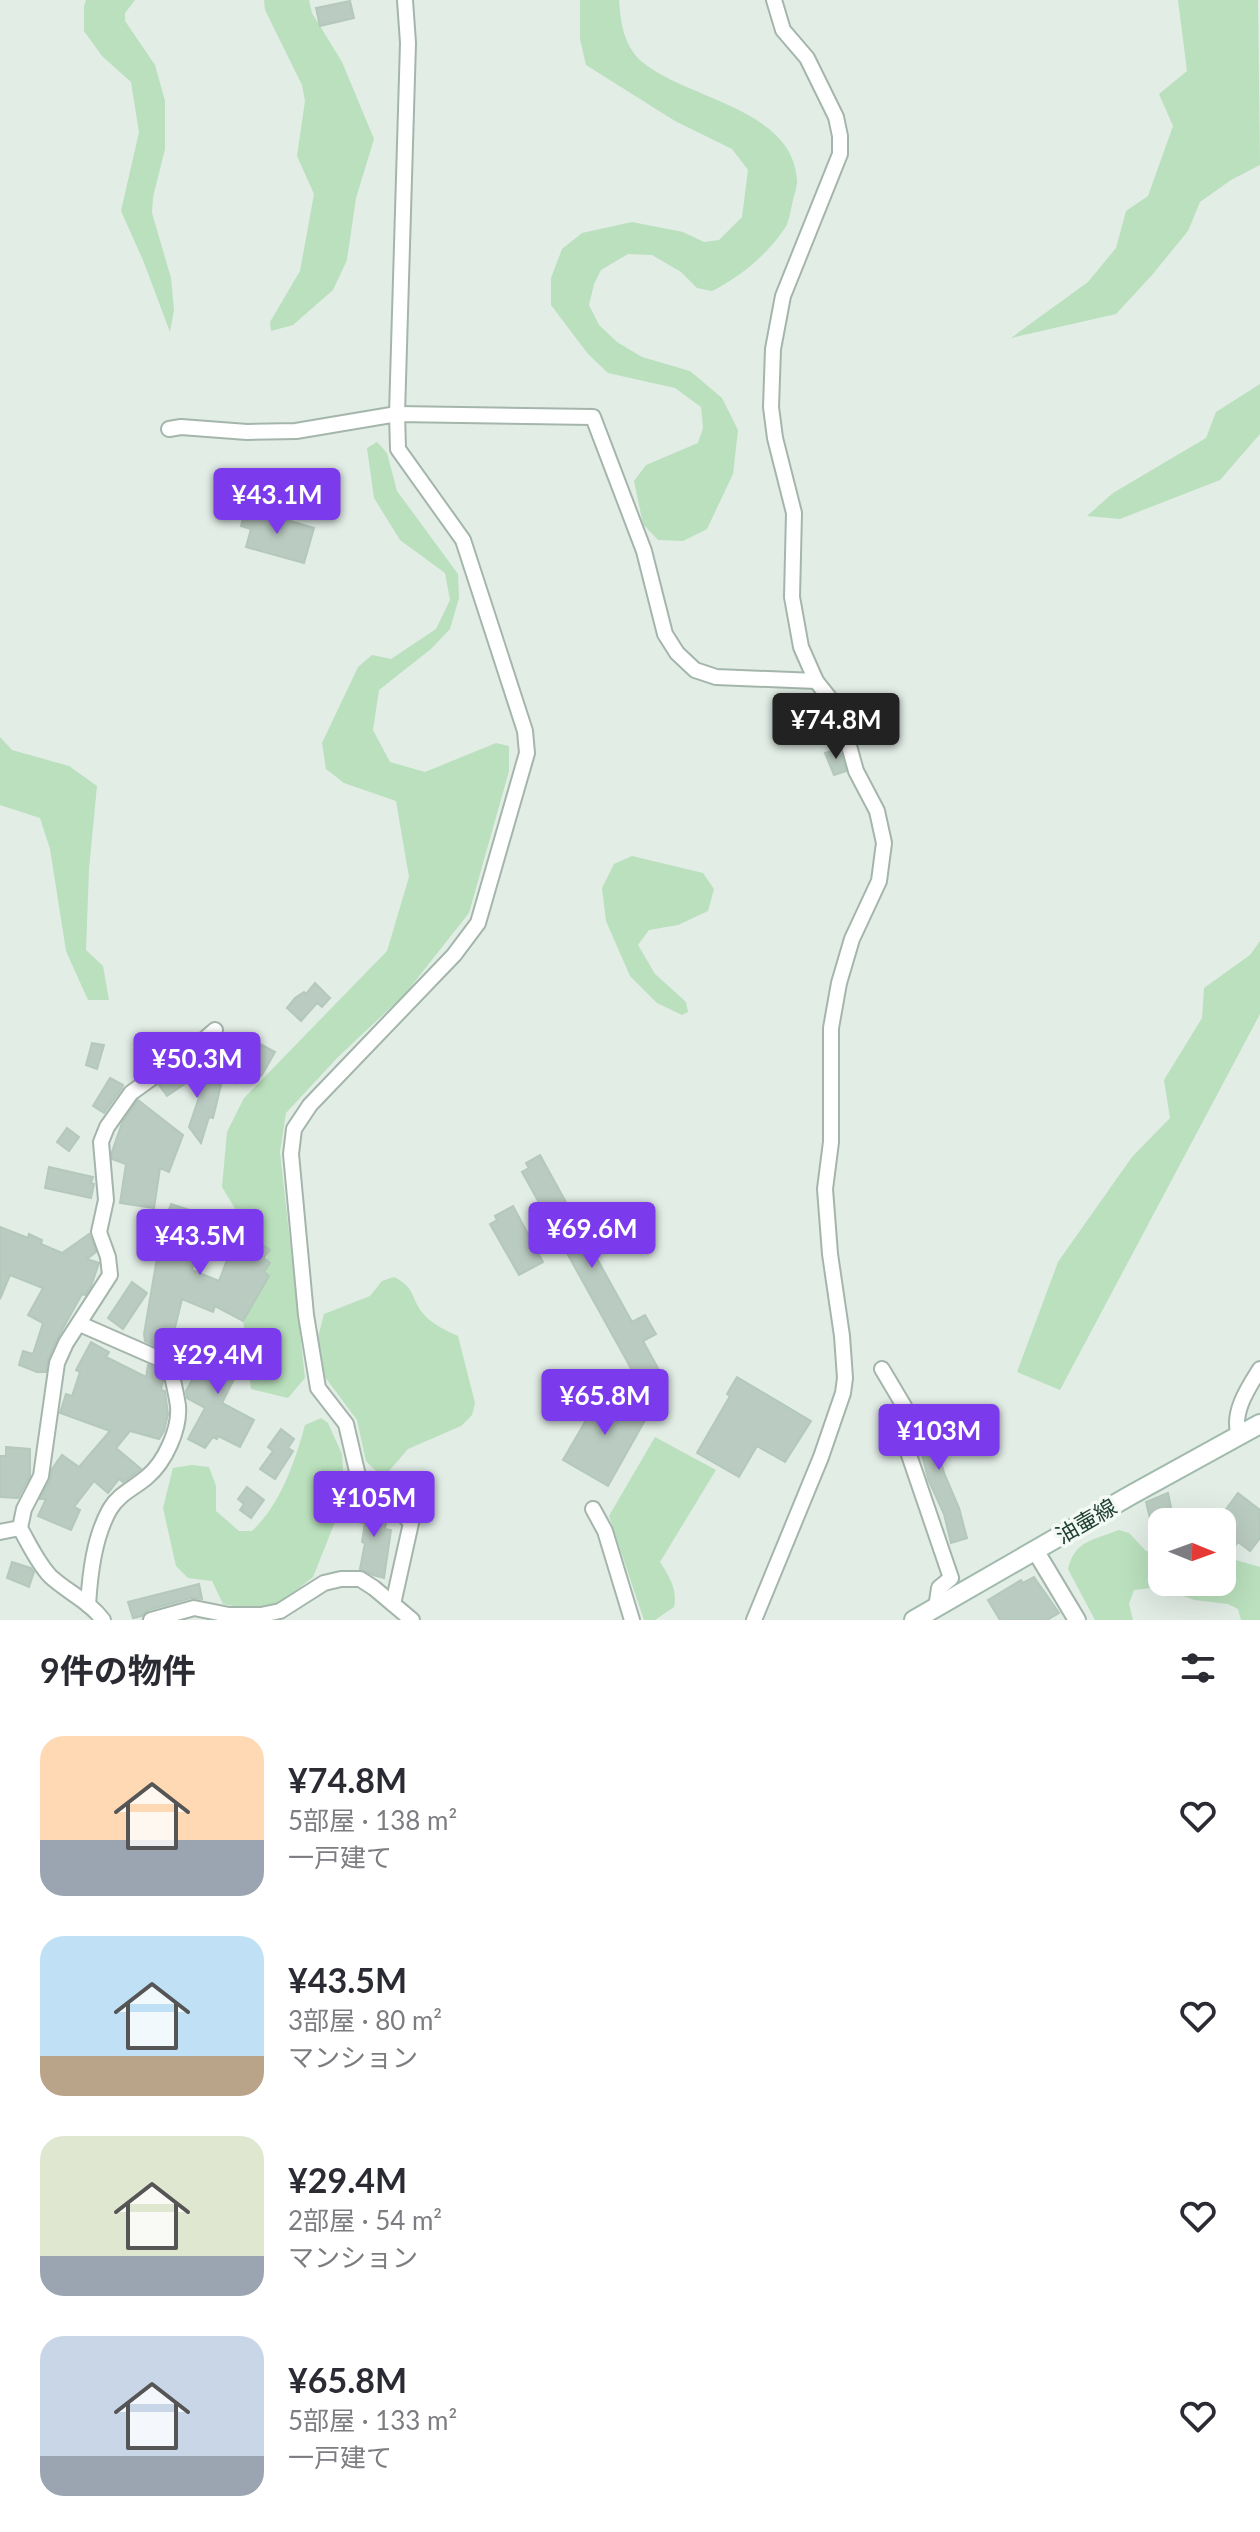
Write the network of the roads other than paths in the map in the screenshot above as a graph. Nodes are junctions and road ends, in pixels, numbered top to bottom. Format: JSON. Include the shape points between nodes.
{"nodes":[{"id":1,"x":405,"y":0,"type":"edge"},
{"id":2,"x":774,"y":0,"type":"edge"},
{"id":3,"x":397,"y":414,"type":"junction"},
{"id":4,"x":169,"y":429,"type":"dead end"},
{"id":5,"x":816,"y":681,"type":"junction"},
{"id":6,"x":215,"y":1030,"type":"dead end"},
{"id":7,"x":80,"y":1324,"type":"junction"},
{"id":8,"x":882,"y":1369,"type":"dead end"},
{"id":9,"x":1260,"y":1369,"type":"edge"},
{"id":10,"x":1260,"y":1424,"type":"edge"},
{"id":11,"x":1239,"y":1436,"type":"junction"},
{"id":12,"x":593,"y":1509,"type":"dead end"},
{"id":13,"x":20,"y":1528,"type":"junction"},
{"id":14,"x":0,"y":1532,"type":"edge"},
{"id":15,"x":1035,"y":1550,"type":"junction"},
{"id":16,"x":393,"y":1604,"type":"junction"},
{"id":17,"x":88,"y":1605,"type":"junction"},
{"id":18,"x":936,"y":1608,"type":"junction"},
{"id":19,"x":103,"y":1620,"type":"edge"},
{"id":20,"x":151,"y":1620,"type":"edge"},
{"id":21,"x":412,"y":1620,"type":"edge"},
{"id":22,"x":632,"y":1620,"type":"edge"},
{"id":23,"x":754,"y":1620,"type":"edge"},
{"id":24,"x":914,"y":1620,"type":"edge"},
{"id":25,"x":1077,"y":1620,"type":"edge"}],
"edges":[{"from":1,"to":3,"type":"street"},
{"from":2,"to":5,"type":"street","via":[[783,30],[807,58],[840,136],[840,154],[783,296],[773,349],[771,407],[794,513],[794,619]]},
{"from":3,"to":4,"type":"street","via":[[296,431]]},
{"from":3,"to":5,"type":"street","via":[[593,417],[644,551],[665,634],[677,653],[695,670],[716,677]]},
{"from":3,"to":16,"type":"street","via":[[398,449],[463,540],[525,731],[527,753],[478,923],[454,955],[310,1105],[294,1129],[291,1154],[318,1388],[346,1424],[359,1480],[377,1486],[411,1523]]},
{"from":5,"to":23,"type":"street","via":[[839,710],[884,843],[879,881],[852,939],[831,1028],[831,1142],[825,1189],[843,1393]]},
{"from":6,"to":7,"type":"street","via":[[131,1093],[107,1127],[101,1142],[106,1200],[99,1232],[110,1275]]},
{"from":7,"to":13,"type":"street","via":[[57,1363],[41,1476]]},
{"from":7,"to":17,"type":"street","via":[[169,1363],[178,1409],[159,1466],[110,1509],[90,1578]]},
{"from":8,"to":18,"type":"street","via":[[904,1406],[908,1452],[951,1578],[939,1588]]},
{"from":9,"to":11,"type":"street","via":[[1238,1412]]},
{"from":10,"to":11,"type":"main road","name":"油壷線"},
{"from":11,"to":15,"type":"main road","name":"油壷線"},
{"from":12,"to":22,"type":"street","via":[[605,1531]]},
{"from":13,"to":14,"type":"street"},
{"from":13,"to":17,"type":"street","via":[[50,1575]]},
{"from":15,"to":18,"type":"main road","name":"油壷線"},
{"from":15,"to":25,"type":"street"},
{"from":16,"to":20,"type":"street","via":[[360,1579],[341,1579],[324,1583],[280,1611],[229,1615],[194,1608]]},
{"from":16,"to":21,"type":"street"},
{"from":17,"to":19,"type":"street"},
{"from":18,"to":24,"type":"main road","name":"油壷線"}]}
